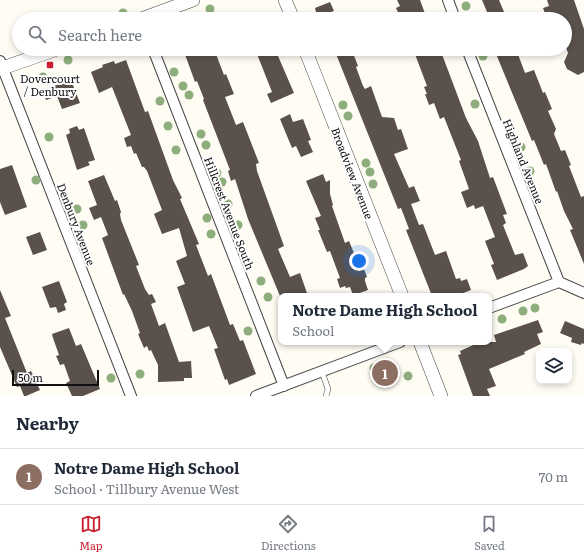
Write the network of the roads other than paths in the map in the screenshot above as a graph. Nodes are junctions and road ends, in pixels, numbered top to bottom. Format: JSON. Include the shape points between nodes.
{"nodes":[{"id":1,"x":193,"y":0,"type":"edge"},
{"id":2,"x":286,"y":0,"type":"edge"},
{"id":3,"x":448,"y":0,"type":"edge"},
{"id":4,"x":160,"y":12,"type":"edge"},
{"id":5,"x":290,"y":12,"type":"edge"},
{"id":6,"x":452,"y":12,"type":"edge"},
{"id":7,"x":34,"y":56,"type":"edge"},
{"id":8,"x":156,"y":56,"type":"edge"},
{"id":9,"x":308,"y":56,"type":"edge"},
{"id":10,"x":470,"y":56,"type":"edge"},
{"id":11,"x":1,"y":66,"type":"edge"},
{"id":12,"x":559,"y":282,"type":"junction"},
{"id":13,"x":401,"y":293,"type":"edge"},
{"id":14,"x":584,"y":293,"type":"edge"},
{"id":15,"x":492,"y":307,"type":"edge"},
{"id":16,"x":392,"y":345,"type":"edge"},
{"id":17,"x":421,"y":345,"type":"edge"},
{"id":18,"x":322,"y":372,"type":"junction"},
{"id":19,"x":284,"y":386,"type":"junction"},
{"id":20,"x":132,"y":396,"type":"edge"},
{"id":21,"x":256,"y":396,"type":"edge"},
{"id":22,"x":326,"y":396,"type":"edge"},
{"id":23,"x":441,"y":396,"type":"edge"}],
"edges":[{"from":1,"to":4,"type":"street"},
{"from":2,"to":5,"type":"street"},
{"from":3,"to":6,"type":"street"},
{"from":7,"to":11,"type":"street"},
{"from":8,"to":19,"type":"street","name":"Hillcrest Avenue South"},
{"from":9,"to":13,"type":"street","name":"Broadview Avenue"},
{"from":10,"to":12,"type":"street","name":"Highland Avenue"},
{"from":11,"to":20,"type":"street","name":"Denbury Avenue"},
{"from":12,"to":14,"type":"street"},
{"from":12,"to":15,"type":"street"},
{"from":16,"to":18,"type":"street"},
{"from":17,"to":23,"type":"street"},
{"from":18,"to":19,"type":"street"},
{"from":18,"to":22,"type":"lane","via":[[328,389]]},
{"from":19,"to":21,"type":"street"}]}
